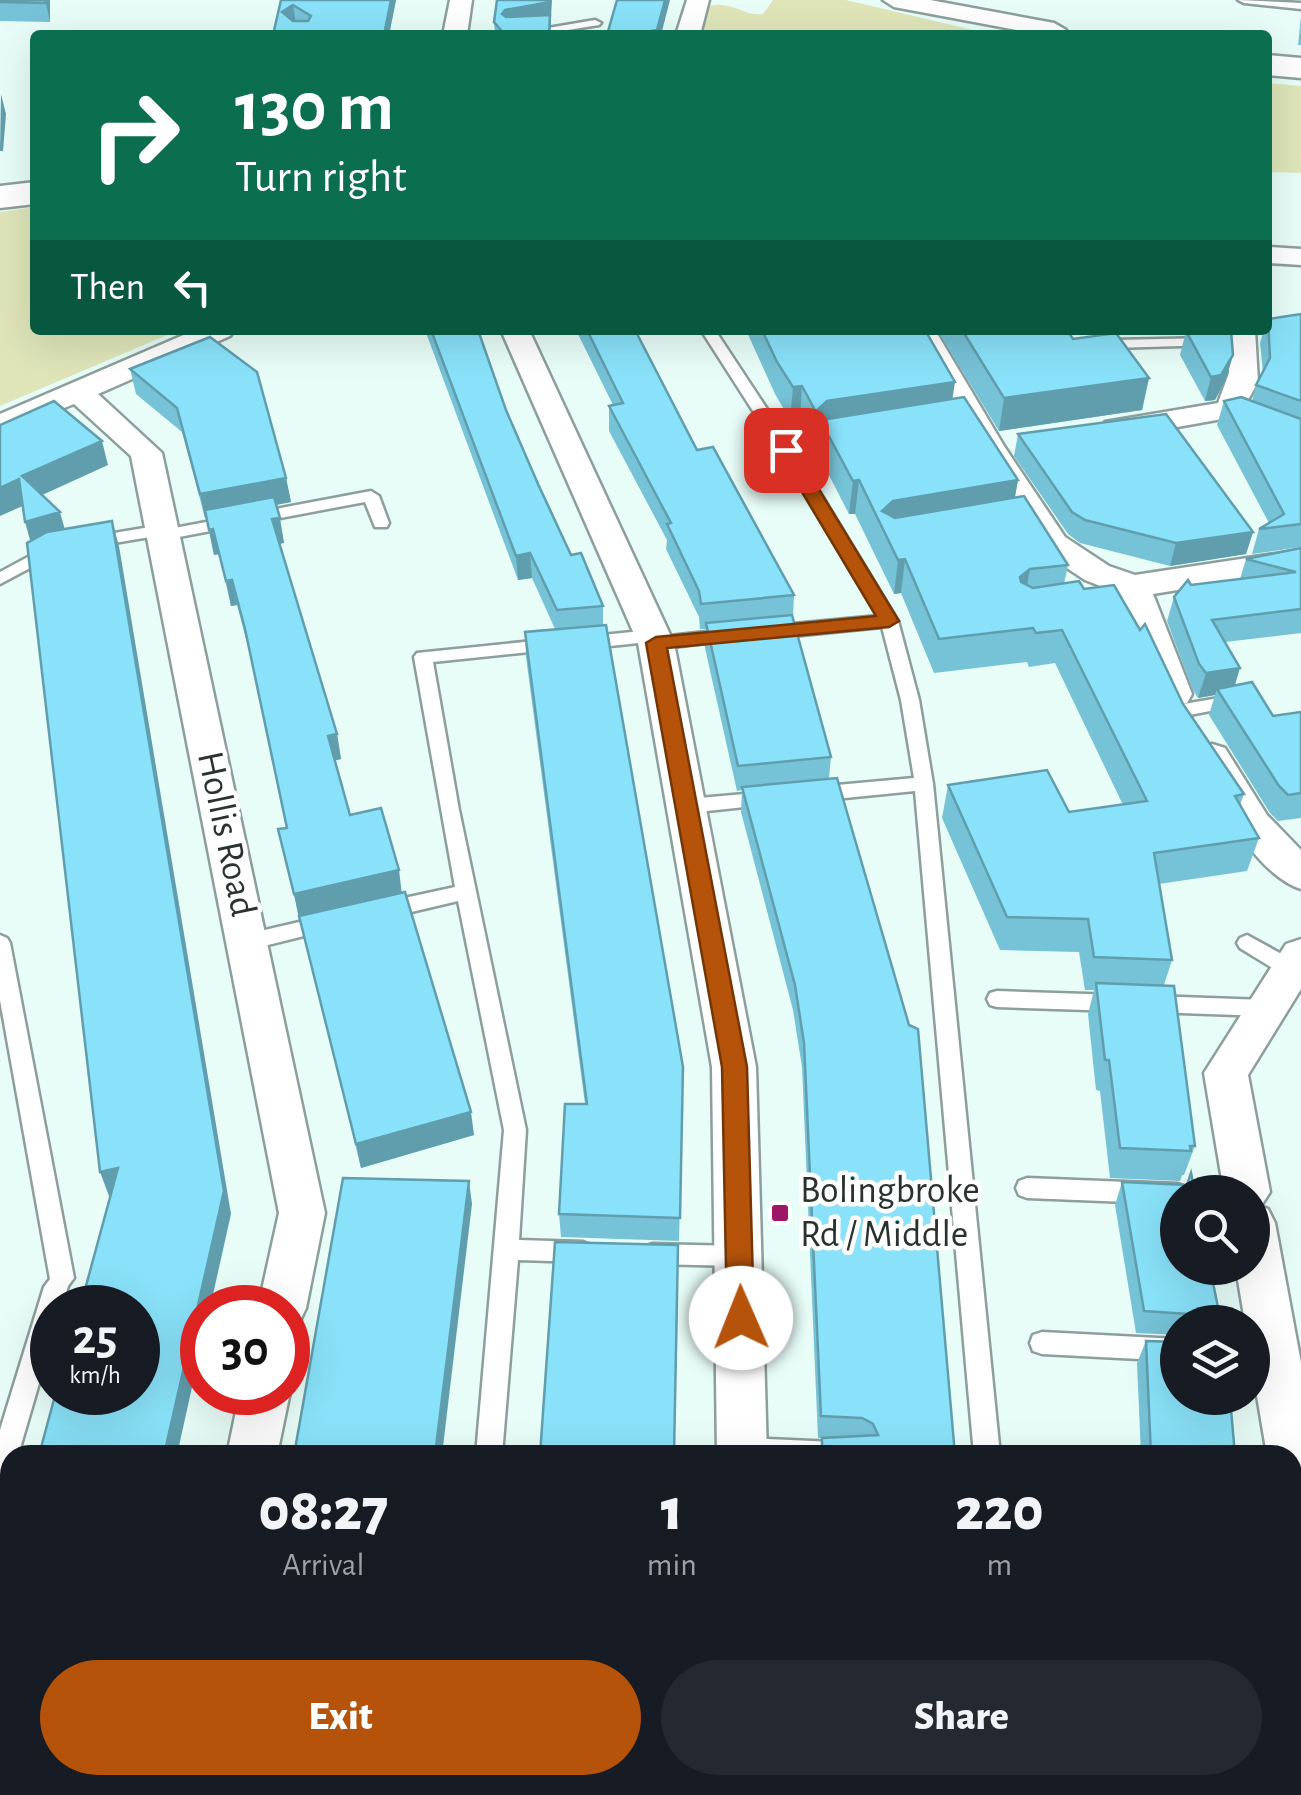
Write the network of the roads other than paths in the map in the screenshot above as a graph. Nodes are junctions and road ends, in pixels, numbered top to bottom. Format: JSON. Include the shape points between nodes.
{"nodes":[{"id":1,"x":462,"y":0,"type":"edge"},
{"id":2,"x":698,"y":0,"type":"edge"},
{"id":3,"x":894,"y":0,"type":"edge"},
{"id":4,"x":1059,"y":0,"type":"edge"},
{"id":5,"x":1244,"y":0,"type":"edge"},
{"id":6,"x":1301,"y":6,"type":"edge"},
{"id":7,"x":595,"y":23,"type":"dead end"},
{"id":8,"x":456,"y":30,"type":"edge"},
{"id":9,"x":547,"y":30,"type":"edge"},
{"id":10,"x":689,"y":30,"type":"edge"},
{"id":11,"x":1046,"y":30,"type":"edge"},
{"id":12,"x":1056,"y":30,"type":"edge"},
{"id":13,"x":1272,"y":65,"type":"edge"},
{"id":14,"x":1301,"y":68,"type":"edge"},
{"id":15,"x":30,"y":193,"type":"edge"},
{"id":16,"x":0,"y":197,"type":"edge"},
{"id":17,"x":1272,"y":254,"type":"edge"},
{"id":18,"x":1301,"y":257,"type":"edge"},
{"id":19,"x":208,"y":335,"type":"edge"},
{"id":20,"x":517,"y":335,"type":"edge"},
{"id":21,"x":711,"y":335,"type":"edge"},
{"id":22,"x":918,"y":335,"type":"edge"},
{"id":23,"x":1222,"y":335,"type":"edge"},
{"id":24,"x":1246,"y":335,"type":"edge"},
{"id":25,"x":1113,"y":344,"type":"edge"},
{"id":26,"x":77,"y":391,"type":"junction"},
{"id":27,"x":0,"y":424,"type":"edge"},
{"id":28,"x":973,"y":430,"type":"junction"},
{"id":29,"x":1080,"y":434,"type":"edge"},
{"id":30,"x":1025,"y":441,"type":"edge"},
{"id":31,"x":381,"y":524,"type":"dead end"},
{"id":32,"x":163,"y":532,"type":"junction"},
{"id":33,"x":1301,"y":560,"type":"edge"},
{"id":34,"x":0,"y":580,"type":"edge"},
{"id":35,"x":1110,"y":582,"type":"junction"},
{"id":36,"x":889,"y":621,"type":"junction"},
{"id":37,"x":654,"y":640,"type":"junction"},
{"id":38,"x":1256,"y":698,"type":"edge"},
{"id":39,"x":1184,"y":710,"type":"junction"},
{"id":40,"x":924,"y":784,"type":"junction"},
{"id":41,"x":688,"y":806,"type":"junction"},
{"id":42,"x":1301,"y":874,"type":"edge"},
{"id":43,"x":466,"y":892,"type":"junction"},
{"id":44,"x":248,"y":942,"type":"junction"},
{"id":45,"x":0,"y":943,"type":"edge"},
{"id":46,"x":1246,"y":943,"type":"dead end"},
{"id":47,"x":1296,"y":962,"type":"edge"},
{"id":48,"x":997,"y":999,"type":"dead end"},
{"id":49,"x":1265,"y":1008,"type":"junction"},
{"id":50,"x":1244,"y":1175,"type":"edge"},
{"id":51,"x":1027,"y":1188,"type":"dead end"},
{"id":52,"x":1160,"y":1193,"type":"edge"},
{"id":53,"x":507,"y":1250,"type":"junction"},
{"id":54,"x":740,"y":1256,"type":"junction"},
{"id":55,"x":287,"y":1285,"type":"edge"},
{"id":56,"x":1042,"y":1344,"type":"dead end"},
{"id":57,"x":1160,"y":1349,"type":"edge"},
{"id":58,"x":1270,"y":1376,"type":"edge"},
{"id":59,"x":260,"y":1415,"type":"edge"},
{"id":60,"x":8,"y":1445,"type":"edge"},
{"id":61,"x":254,"y":1445,"type":"edge"},
{"id":62,"x":491,"y":1445,"type":"edge"},
{"id":63,"x":742,"y":1445,"type":"edge"},
{"id":64,"x":986,"y":1445,"type":"edge"},
{"id":65,"x":1289,"y":1445,"type":"edge"}],
"edges":[{"from":1,"to":8,"type":"street"},
{"from":2,"to":10,"type":"street"},
{"from":3,"to":11,"type":"street"},
{"from":4,"to":12,"type":"street"},
{"from":5,"to":6,"type":"lane"},
{"from":7,"to":9,"type":"lane"},
{"from":13,"to":14,"type":"street"},
{"from":15,"to":16,"type":"street"},
{"from":17,"to":18,"type":"street"},
{"from":19,"to":26,"type":"street"},
{"from":20,"to":37,"type":"street"},
{"from":21,"to":36,"type":"lane"},
{"from":22,"to":28,"type":"street"},
{"from":23,"to":25,"type":"lane"},
{"from":24,"to":29,"type":"street","via":[[1237,413]]},
{"from":26,"to":27,"type":"street"},
{"from":26,"to":32,"type":"street","name":"Hollis Road","via":[[146,453]]},
{"from":28,"to":30,"type":"street"},
{"from":28,"to":35,"type":"street","via":[[1027,520]]},
{"from":31,"to":32,"type":"lane","via":[[372,496]]},
{"from":32,"to":34,"type":"lane","via":[[48,550]]},
{"from":32,"to":44,"type":"street","name":"Hollis Road"},
{"from":33,"to":35,"type":"street"},
{"from":35,"to":39,"type":"street"},
{"from":36,"to":37,"type":"lane"},
{"from":36,"to":40,"type":"lane"},
{"from":37,"to":41,"type":"street"},
{"from":37,"to":43,"type":"lane","via":[[423,657]]},
{"from":38,"to":39,"type":"lane"},
{"from":39,"to":42,"type":"street","via":[[1253,825]]},
{"from":40,"to":41,"type":"lane"},
{"from":40,"to":64,"type":"lane"},
{"from":41,"to":54,"type":"street","via":[[734,1067]]},
{"from":43,"to":44,"type":"lane"},
{"from":43,"to":53,"type":"lane","via":[[515,1130]]},
{"from":44,"to":55,"type":"street","name":"Hollis Road","via":[[302,1212]]},
{"from":45,"to":60,"type":"lane","via":[[59,1282]]},
{"from":46,"to":47,"type":"lane"},
{"from":47,"to":49,"type":"street"},
{"from":48,"to":49,"type":"lane"},
{"from":49,"to":50,"type":"street","via":[[1226,1073]]},
{"from":51,"to":52,"type":"lane"},
{"from":53,"to":54,"type":"lane"},
{"from":53,"to":62,"type":"lane"},
{"from":54,"to":63,"type":"street"},
{"from":56,"to":57,"type":"lane"},
{"from":58,"to":65,"type":"street"},
{"from":59,"to":61,"type":"street"}]}
